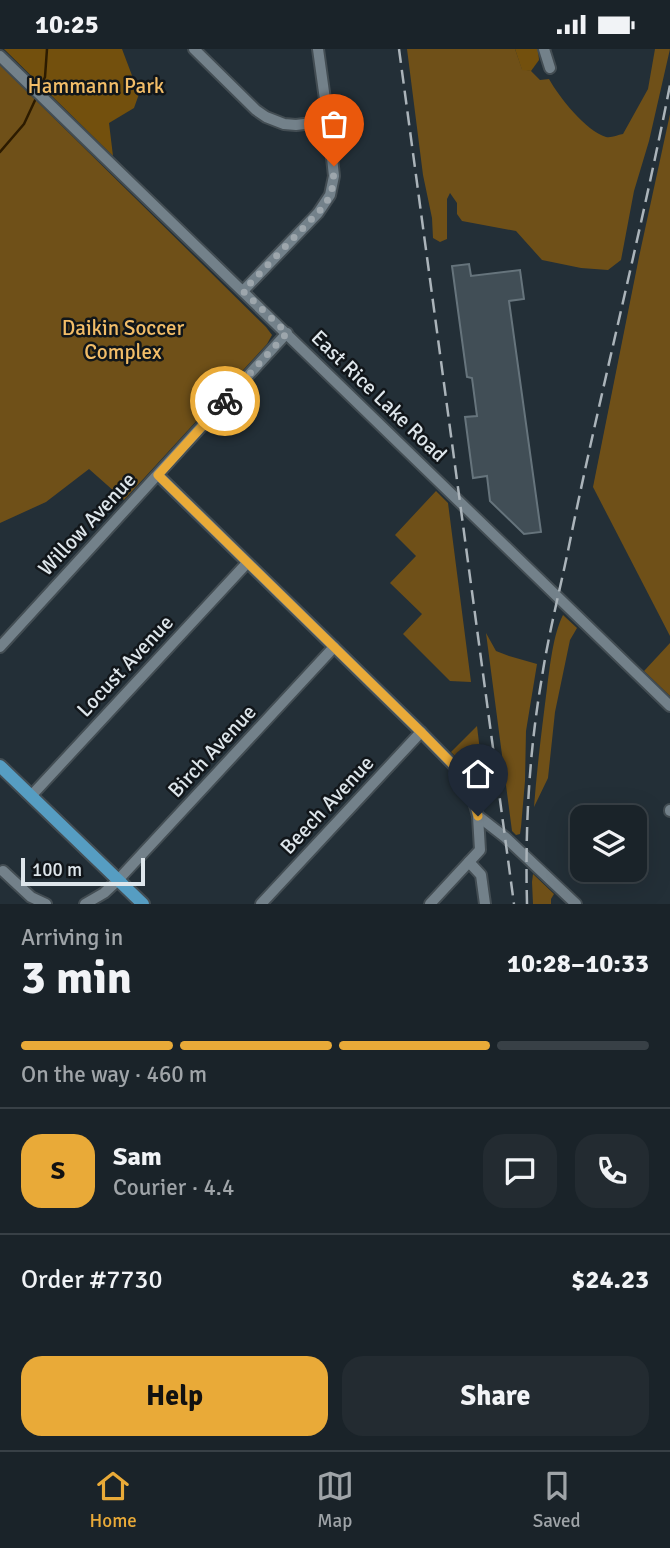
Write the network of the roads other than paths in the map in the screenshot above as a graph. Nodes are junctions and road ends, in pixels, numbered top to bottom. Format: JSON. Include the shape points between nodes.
{"nodes":[{"id":1,"x":194,"y":49,"type":"edge"},
{"id":2,"x":318,"y":49,"type":"edge"},
{"id":3,"x":544,"y":49,"type":"edge"},
{"id":4,"x":0,"y":56,"type":"edge"},
{"id":5,"x":550,"y":68,"type":"dead end"},
{"id":6,"x":328,"y":121,"type":"junction"},
{"id":7,"x":243,"y":291,"type":"junction"},
{"id":8,"x":287,"y":333,"type":"junction"},
{"id":9,"x":158,"y":475,"type":"junction"},
{"id":10,"x":247,"y":563,"type":"junction"},
{"id":11,"x":0,"y":647,"type":"edge"},
{"id":12,"x":334,"y":647,"type":"junction"},
{"id":13,"x":670,"y":706,"type":"edge"},
{"id":14,"x":421,"y":732,"type":"junction"},
{"id":15,"x":0,"y":766,"type":"edge"},
{"id":16,"x":31,"y":796,"type":"junction"},
{"id":17,"x":478,"y":816,"type":"junction"},
{"id":18,"x":469,"y":862,"type":"junction"},
{"id":19,"x":3,"y":871,"type":"dead end"},
{"id":20,"x":118,"y":880,"type":"junction"},
{"id":21,"x":46,"y":904,"type":"edge"},
{"id":22,"x":85,"y":904,"type":"edge"},
{"id":23,"x":143,"y":904,"type":"edge"},
{"id":24,"x":261,"y":904,"type":"edge"},
{"id":25,"x":430,"y":904,"type":"edge"},
{"id":26,"x":485,"y":904,"type":"edge"},
{"id":27,"x":576,"y":904,"type":"edge"}],
"edges":[{"from":1,"to":6,"type":"street","via":[[265,117],[296,125]]},
{"from":2,"to":6,"type":"street"},
{"from":3,"to":5,"type":"street"},
{"from":4,"to":7,"type":"street","name":"East Rice Lake Road"},
{"from":6,"to":7,"type":"street","via":[[334,176],[330,195]]},
{"from":7,"to":8,"type":"street","name":"East Rice Lake Road"},
{"from":8,"to":9,"type":"street","name":"Willow Avenue"},
{"from":8,"to":13,"type":"street","name":"East Rice Lake Road"},
{"from":9,"to":10,"type":"street"},
{"from":9,"to":11,"type":"street","name":"Willow Avenue"},
{"from":10,"to":12,"type":"street"},
{"from":10,"to":16,"type":"street","name":"Locust Avenue"},
{"from":12,"to":14,"type":"street"},
{"from":12,"to":20,"type":"street","name":"Birch Avenue"},
{"from":14,"to":17,"type":"street","via":[[468,780]]},
{"from":14,"to":24,"type":"street","name":"Beech Avenue"},
{"from":15,"to":16,"type":"main road"},
{"from":16,"to":20,"type":"main road"},
{"from":17,"to":18,"type":"street","via":[[480,850]]},
{"from":17,"to":27,"type":"street"},
{"from":18,"to":25,"type":"street"},
{"from":18,"to":26,"type":"street","via":[[481,874]]},
{"from":19,"to":21,"type":"street","via":[[31,897]]},
{"from":20,"to":22,"type":"street","name":"Birch Avenue"},
{"from":20,"to":23,"type":"main road"}]}
